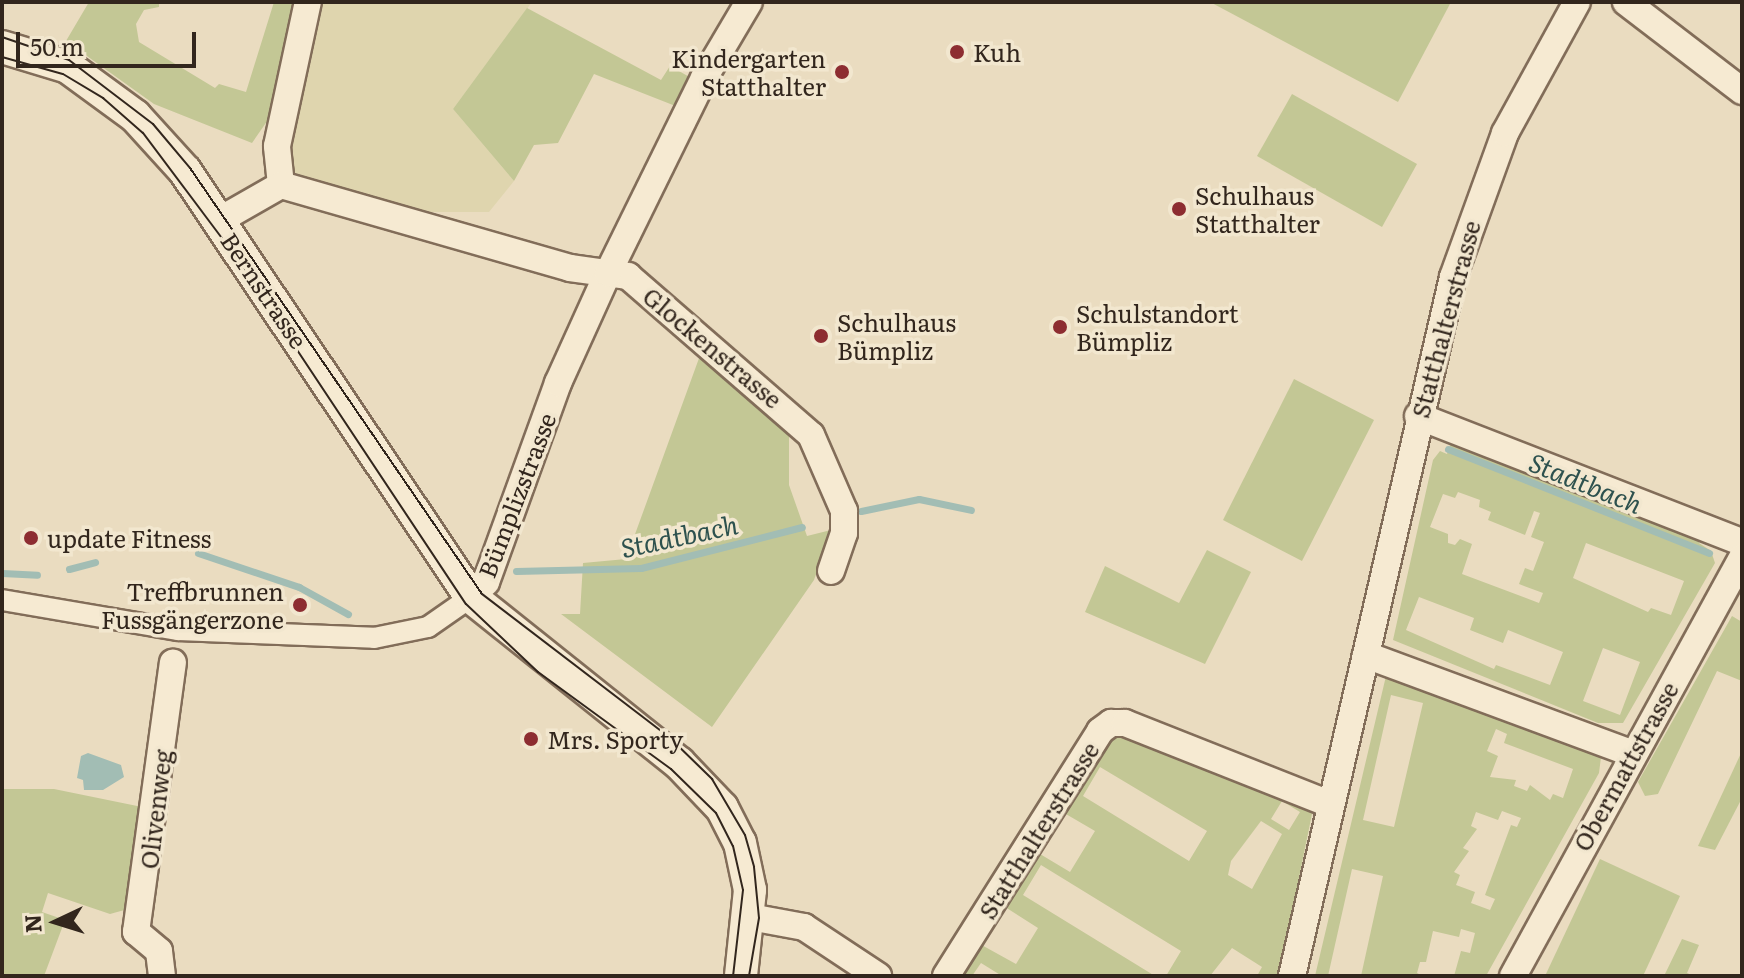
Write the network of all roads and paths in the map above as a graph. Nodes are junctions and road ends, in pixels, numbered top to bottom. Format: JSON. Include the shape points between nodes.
{"nodes":[{"id":1,"x":308,"y":2,"type":"edge"},
{"id":2,"x":749,"y":2,"type":"edge"},
{"id":3,"x":1577,"y":2,"type":"edge"},
{"id":4,"x":1626,"y":2,"type":"edge"},
{"id":5,"x":2,"y":47,"type":"edge"},
{"id":6,"x":1742,"y":91,"type":"edge"},
{"id":7,"x":281,"y":185,"type":"junction"},
{"id":8,"x":218,"y":221,"type":"junction"},
{"id":9,"x":608,"y":273,"type":"junction"},
{"id":10,"x":1418,"y":416,"type":"junction"},
{"id":11,"x":1742,"y":542,"type":"edge"},
{"id":12,"x":1742,"y":558,"type":"edge"},
{"id":13,"x":831,"y":571,"type":"dead end"},
{"id":14,"x":471,"y":597,"type":"junction"},
{"id":15,"x":2,"y":600,"type":"edge"},
{"id":16,"x":178,"y":630,"type":"junction"},
{"id":17,"x":1366,"y":655,"type":"junction"},
{"id":18,"x":173,"y":663,"type":"joint"},
{"id":19,"x":1631,"y":753,"type":"junction"},
{"id":20,"x":1330,"y":804,"type":"junction"},
{"id":21,"x":750,"y":917,"type":"junction"},
{"id":22,"x":162,"y":976,"type":"edge"},
{"id":23,"x":741,"y":976,"type":"edge"},
{"id":24,"x":878,"y":976,"type":"edge"},
{"id":25,"x":946,"y":976,"type":"edge"},
{"id":26,"x":1292,"y":976,"type":"edge"},
{"id":27,"x":1513,"y":976,"type":"edge"}],
"edges":[{"from":1,"to":7,"type":"street","via":[[277,146]]},
{"from":2,"to":9,"type":"street","name":"Bümplizstrasse","via":[[704,78]]},
{"from":3,"to":10,"type":"street","name":"Statthalterstrasse","via":[[1534,75],[1483,185]]},
{"from":4,"to":6,"type":"street"},
{"from":5,"to":8,"type":"street","name":"Bernstrasse","via":[[51,60],[108,92],[185,171]]},
{"from":7,"to":8,"type":"street"},
{"from":7,"to":9,"type":"street","name":"Glockenstrasse","via":[[556,265]]},
{"from":8,"to":14,"type":"street","name":"Bernstrasse"},
{"from":9,"to":13,"type":"street","name":"Glockenstrasse","via":[[628,276],[811,435],[844,511],[844,533]]},
{"from":9,"to":14,"type":"street","name":"Bümplizstrasse","via":[[558,383],[486,582]]},
{"from":10,"to":11,"type":"street"},
{"from":10,"to":17,"type":"street","name":"Statthalterstrasse"},
{"from":12,"to":19,"type":"street","name":"Obermattstrasse"},
{"from":14,"to":16,"type":"street","name":"Bümplizstrasse","via":[[428,627],[393,637]]},
{"from":14,"to":21,"type":"street","name":"Bernstrasse","via":[[708,791],[740,843]]},
{"from":15,"to":16,"type":"street","name":"Bümplizstrasse"},
{"from":16,"to":18,"type":"street","name":"Olivenweg"},
{"from":17,"to":19,"type":"street"},
{"from":17,"to":20,"type":"street","name":"Statthalterstrasse"},
{"from":18,"to":22,"type":"street","name":"Olivenweg","via":[[136,932],[159,951]]},
{"from":19,"to":27,"type":"street","name":"Obermattstrasse"},
{"from":20,"to":25,"type":"street","name":"Statthalterstrasse","via":[[1125,723],[1111,723],[1100,731]]},
{"from":20,"to":26,"type":"street","name":"Statthalterstrasse"},
{"from":21,"to":23,"type":"street","name":"Bernstrasse"},
{"from":21,"to":24,"type":"street","via":[[804,927]]}]}
